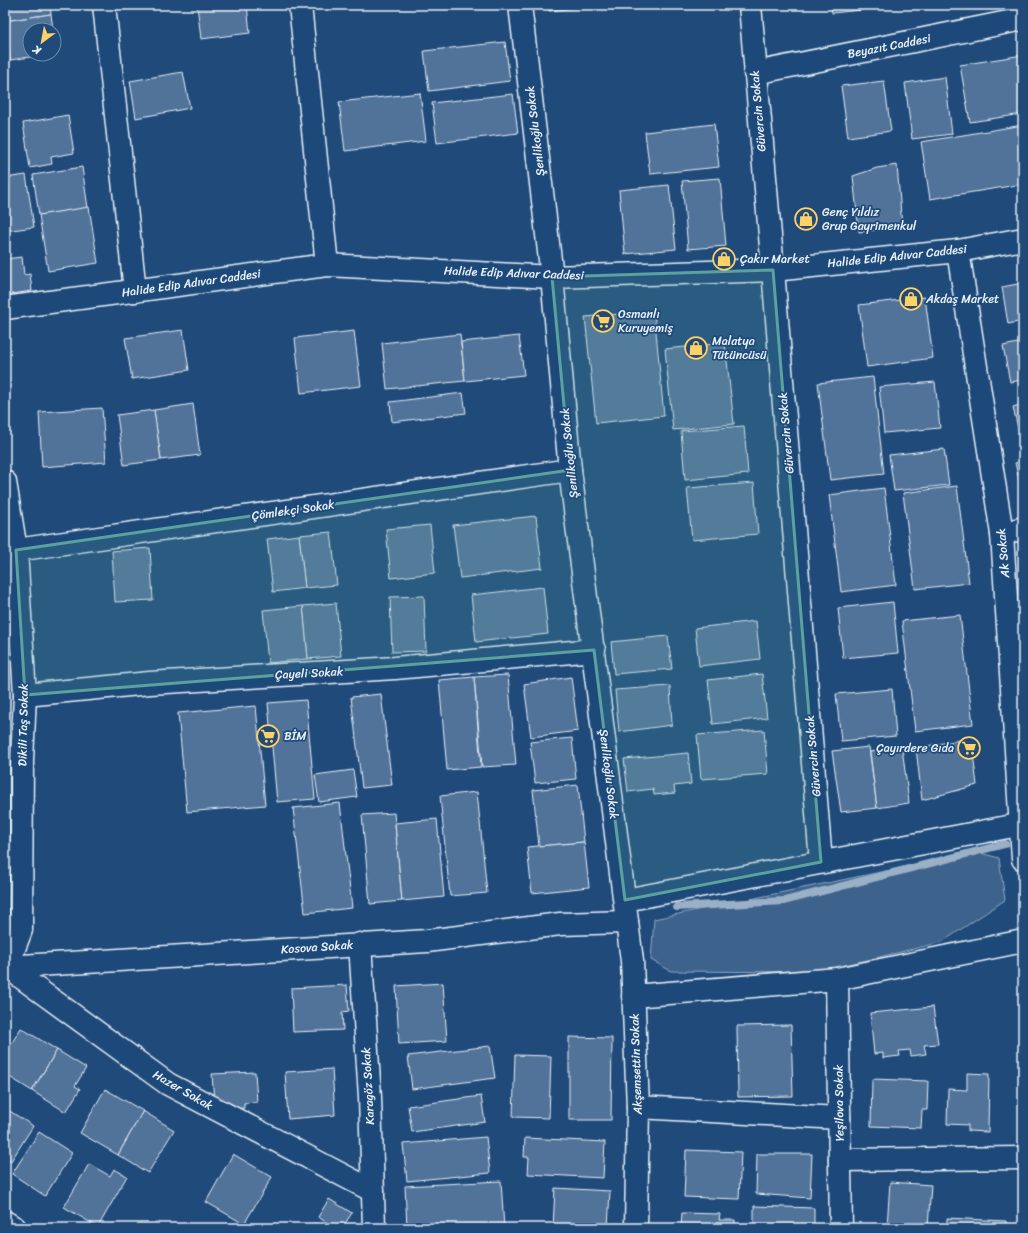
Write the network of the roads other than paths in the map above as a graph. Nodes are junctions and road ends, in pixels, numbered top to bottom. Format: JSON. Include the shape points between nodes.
{"nodes":[{"id":1,"x":104,"y":5,"type":"edge"},
{"id":2,"x":300,"y":5,"type":"edge"},
{"id":3,"x":520,"y":5,"type":"edge"},
{"id":4,"x":750,"y":5,"type":"edge"},
{"id":5,"x":1023,"y":19,"type":"edge"},
{"id":6,"x":755,"y":73,"type":"junction"},
{"id":7,"x":1023,"y":239,"type":"edge"},
{"id":8,"x":958,"y":250,"type":"junction"},
{"id":9,"x":327,"y":265,"type":"junction"},
{"id":10,"x":773,"y":270,"type":"junction"},
{"id":11,"x":552,"y":277,"type":"junction"},
{"id":12,"x":135,"y":291,"type":"junction"},
{"id":13,"x":5,"y":308,"type":"edge"},
{"id":14,"x":570,"y":470,"type":"junction"},
{"id":15,"x":5,"y":482,"type":"edge"},
{"id":16,"x":1023,"y":528,"type":"edge"},
{"id":17,"x":1002,"y":534,"type":"junction"},
{"id":18,"x":16,"y":550,"type":"junction"},
{"id":19,"x":594,"y":650,"type":"junction"},
{"id":20,"x":25,"y":695,"type":"junction"},
{"id":21,"x":1022,"y":824,"type":"edge"},
{"id":22,"x":1023,"y":859,"type":"edge"},
{"id":23,"x":821,"y":862,"type":"junction"},
{"id":24,"x":625,"y":900,"type":"junction"},
{"id":25,"x":628,"y":922,"type":"junction"},
{"id":26,"x":1023,"y":941,"type":"edge"},
{"id":27,"x":360,"y":944,"type":"junction"},
{"id":28,"x":6,"y":967,"type":"edge"},
{"id":29,"x":837,"y":979,"type":"junction"},
{"id":30,"x":633,"y":996,"type":"junction"},
{"id":31,"x":638,"y":1107,"type":"junction"},
{"id":32,"x":839,"y":1118,"type":"junction"},
{"id":33,"x":1023,"y":1158,"type":"edge"},
{"id":34,"x":840,"y":1160,"type":"junction"},
{"id":35,"x":373,"y":1191,"type":"junction"},
{"id":36,"x":5,"y":1222,"type":"edge"},
{"id":37,"x":15,"y":1228,"type":"edge"},
{"id":38,"x":374,"y":1228,"type":"edge"},
{"id":39,"x":636,"y":1228,"type":"edge"},
{"id":40,"x":841,"y":1228,"type":"edge"}],
"edges":[{"from":1,"to":12,"type":"street"},
{"from":2,"to":9,"type":"street"},
{"from":3,"to":11,"type":"street","name":"Şenlikoğlu Sokak"},
{"from":4,"to":6,"type":"street","name":"Güvercin Sokak"},
{"from":5,"to":6,"type":"street","name":"Beyazıt Caddesi"},
{"from":6,"to":10,"type":"street","name":"Güvercin Sokak"},
{"from":7,"to":8,"type":"street","name":"Halide Edip Adıvar Caddesi"},
{"from":8,"to":10,"type":"street","name":"Halide Edip Adıvar Caddesi"},
{"from":8,"to":17,"type":"street","name":"Ak Sokak"},
{"from":9,"to":11,"type":"street","name":"Halide Edip Adıvar Caddesi"},
{"from":9,"to":12,"type":"street","name":"Halide Edip Adıvar Caddesi"},
{"from":10,"to":11,"type":"street","name":"Halide Edip Adıvar Caddesi"},
{"from":10,"to":23,"type":"street","name":"Güvercin Sokak"},
{"from":11,"to":14,"type":"street","name":"Şenlikoğlu Sokak"},
{"from":12,"to":13,"type":"street","name":"Halide Edip Adıvar Caddesi"},
{"from":14,"to":18,"type":"street","name":"Çömlekçi Sokak"},
{"from":14,"to":19,"type":"street","name":"Şenlikoğlu Sokak"},
{"from":15,"to":18,"type":"street","name":"Dikili Taş Sokak"},
{"from":16,"to":17,"type":"street"},
{"from":17,"to":21,"type":"street","name":"Ak Sokak"},
{"from":18,"to":20,"type":"street","name":"Dikili Taş Sokak"},
{"from":19,"to":20,"type":"street","name":"Çayeli Sokak","via":[[395,668],[150,683]]},
{"from":19,"to":24,"type":"street","name":"Şenlikoğlu Sokak"},
{"from":20,"to":28,"type":"street","name":"Dikili Taş Sokak","via":[[21,930]]},
{"from":21,"to":22,"type":"street","name":"Ak Sokak"},
{"from":21,"to":23,"type":"street"},
{"from":23,"to":24,"type":"street"},
{"from":24,"to":25,"type":"street","name":"Akşemsettin Sokak"},
{"from":25,"to":27,"type":"street","name":"Kosova Sokak","via":[[560,924],[427,941]]},
{"from":25,"to":30,"type":"street","name":"Akşemsettin Sokak"},
{"from":26,"to":29,"type":"street"},
{"from":27,"to":28,"type":"street","name":"Kosova Sokak"},
{"from":27,"to":35,"type":"street","name":"Karagöz Sokak"},
{"from":28,"to":35,"type":"street","name":"Hazer Sokak","via":[[168,1084]]},
{"from":29,"to":30,"type":"street"},
{"from":29,"to":32,"type":"street","name":"Yeşilova Sokak"},
{"from":30,"to":31,"type":"street","name":"Akşemsettin Sokak"},
{"from":31,"to":32,"type":"street"},
{"from":31,"to":39,"type":"street","name":"Akşemsettin Sokak"},
{"from":32,"to":34,"type":"street","name":"Yeşilova Sokak"},
{"from":33,"to":34,"type":"street"},
{"from":34,"to":40,"type":"street","name":"Yeşilova Sokak"},
{"from":35,"to":38,"type":"street","name":"Karagöz Sokak"},
{"from":36,"to":37,"type":"street"}]}
